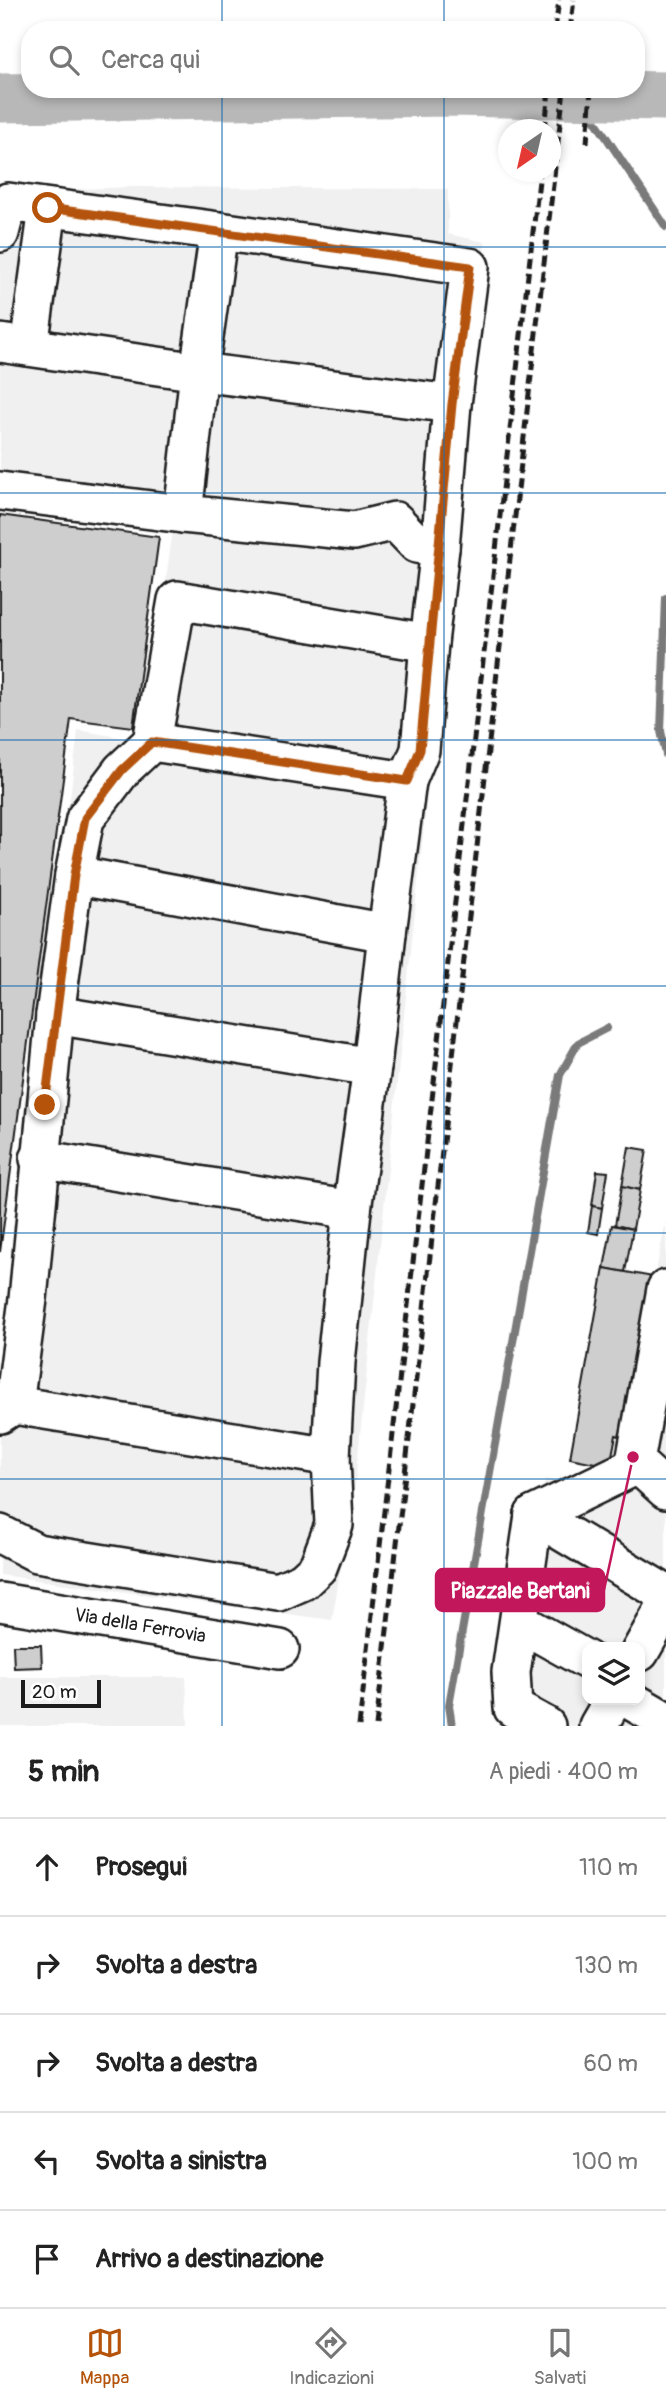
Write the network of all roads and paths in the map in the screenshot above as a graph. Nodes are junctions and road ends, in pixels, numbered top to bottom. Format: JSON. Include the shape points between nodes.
{"nodes":[{"id":1,"x":48,"y":208,"type":"junction"},
{"id":2,"x":219,"y":231,"type":"junction"},
{"id":3,"x":0,"y":233,"type":"edge"},
{"id":4,"x":15,"y":345,"type":"edge"},
{"id":5,"x":199,"y":372,"type":"junction"},
{"id":6,"x":452,"y":404,"type":"junction"},
{"id":7,"x":0,"y":491,"type":"edge"},
{"id":8,"x":183,"y":514,"type":"junction"},
{"id":9,"x":440,"y":548,"type":"junction"},
{"id":10,"x":429,"y":643,"type":"junction"},
{"id":11,"x":152,"y":742,"type":"junction"},
{"id":12,"x":407,"y":781,"type":"junction"},
{"id":13,"x":74,"y":875,"type":"junction"},
{"id":14,"x":387,"y":933,"type":"junction"},
{"id":15,"x":55,"y":1016,"type":"junction"},
{"id":16,"x":372,"y":1067,"type":"junction"},
{"id":17,"x":39,"y":1159,"type":"junction"},
{"id":18,"x":352,"y":1210,"type":"junction"},
{"id":19,"x":666,"y":1289,"type":"edge"},
{"id":20,"x":7,"y":1409,"type":"edge"},
{"id":21,"x":331,"y":1457,"type":"junction"},
{"id":22,"x":635,"y":1462,"type":"junction"},
{"id":23,"x":666,"y":1490,"type":"edge"},
{"id":24,"x":534,"y":1515,"type":"junction"},
{"id":25,"x":0,"y":1534,"type":"edge"},
{"id":26,"x":37,"y":1553,"type":"junction"},
{"id":27,"x":666,"y":1594,"type":"edge"},
{"id":28,"x":13,"y":1605,"type":"edge"},
{"id":29,"x":666,"y":1606,"type":"edge"},
{"id":30,"x":519,"y":1622,"type":"junction"},
{"id":31,"x":645,"y":1643,"type":"edge"},
{"id":32,"x":280,"y":1649,"type":"dead end"},
{"id":33,"x":582,"y":1657,"type":"edge"},
{"id":34,"x":610,"y":1705,"type":"edge"},
{"id":35,"x":639,"y":1705,"type":"edge"},
{"id":36,"x":666,"y":1721,"type":"edge"},
{"id":37,"x":546,"y":1726,"type":"edge"},
{"id":38,"x":598,"y":1726,"type":"edge"}],
"edges":[{"from":1,"to":2,"type":"street"},
{"from":1,"to":3,"type":"street","via":[[8,202]]},
{"from":1,"to":4,"type":"street"},
{"from":2,"to":5,"type":"street"},
{"from":2,"to":6,"type":"street","via":[[470,267]]},
{"from":4,"to":5,"type":"street"},
{"from":5,"to":6,"type":"street"},
{"from":5,"to":8,"type":"street"},
{"from":6,"to":9,"type":"street"},
{"from":7,"to":8,"type":"street"},
{"from":8,"to":9,"type":"street","via":[[354,531],[396,521],[418,544]]},
{"from":9,"to":10,"type":"street"},
{"from":10,"to":11,"type":"street","via":[[177,600]]},
{"from":10,"to":12,"type":"street","via":[[420,750]]},
{"from":11,"to":12,"type":"street"},
{"from":11,"to":13,"type":"street","via":[[122,770],[85,818]]},
{"from":12,"to":14,"type":"street"},
{"from":13,"to":14,"type":"street"},
{"from":13,"to":15,"type":"street"},
{"from":14,"to":16,"type":"street"},
{"from":15,"to":16,"type":"street"},
{"from":15,"to":17,"type":"street"},
{"from":16,"to":18,"type":"street"},
{"from":17,"to":18,"type":"street"},
{"from":17,"to":20,"type":"street","via":[[27,1299]]},
{"from":18,"to":21,"type":"street"},
{"from":19,"to":22,"type":"street"},
{"from":20,"to":21,"type":"street"},
{"from":21,"to":26,"type":"street","via":[[334,1525],[318,1567],[303,1581],[278,1592]]},
{"from":22,"to":23,"type":"street"},
{"from":22,"to":24,"type":"street"},
{"from":24,"to":27,"type":"street"},
{"from":24,"to":30,"type":"street"},
{"from":25,"to":26,"type":"street"},
{"from":26,"to":28,"type":"street"},
{"from":28,"to":32,"type":"street","name":"Via della Ferrovia"},
{"from":29,"to":31,"type":"street"},
{"from":30,"to":33,"type":"street"},
{"from":30,"to":37,"type":"street","via":[[511,1672],[513,1708]]},
{"from":34,"to":38,"type":"street"},
{"from":35,"to":36,"type":"street"}]}
